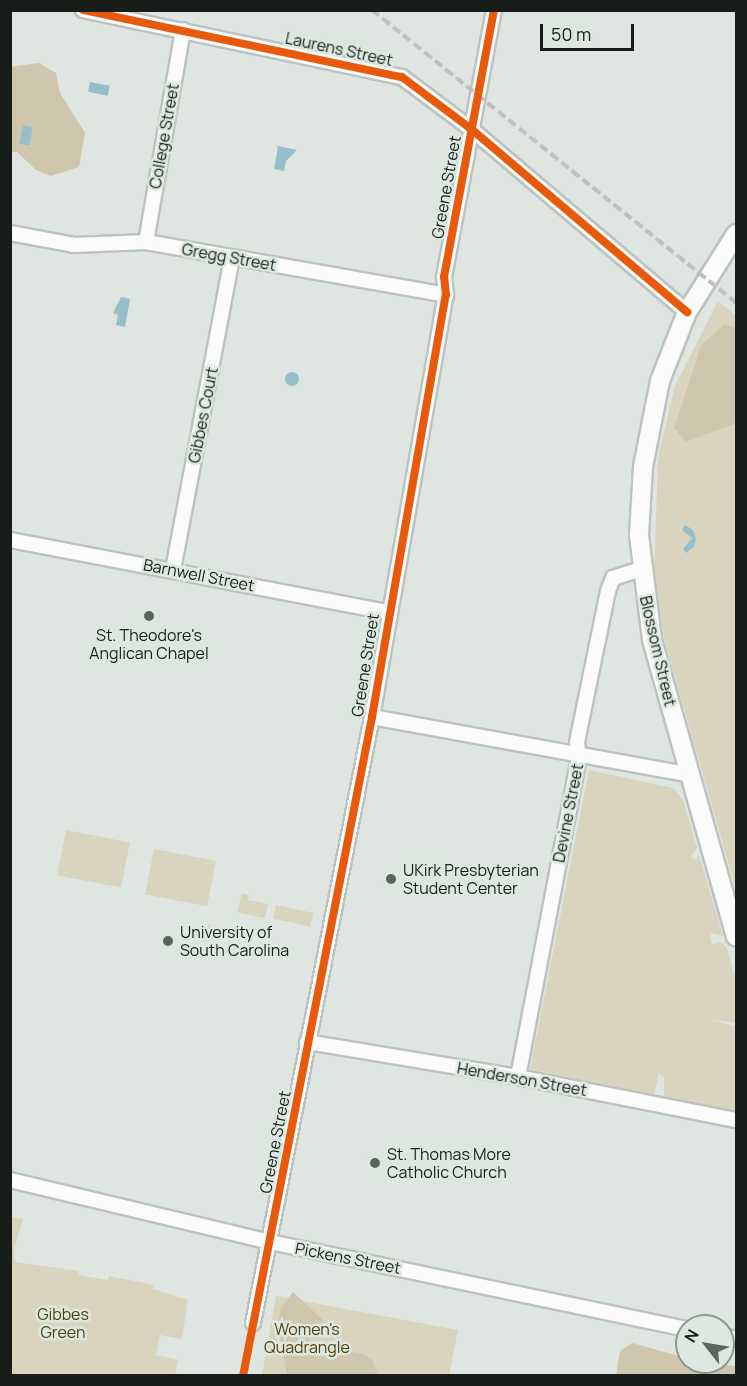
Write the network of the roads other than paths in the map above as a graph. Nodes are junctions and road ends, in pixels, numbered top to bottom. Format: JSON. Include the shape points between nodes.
{"nodes":[{"id":1,"x":83,"y":10,"type":"edge"},
{"id":2,"x":494,"y":10,"type":"edge"},
{"id":3,"x":183,"y":30,"type":"junction"},
{"id":4,"x":470,"y":128,"type":"junction"},
{"id":5,"x":10,"y":233,"type":"edge"},
{"id":6,"x":736,"y":234,"type":"edge"},
{"id":7,"x":146,"y":242,"type":"junction"},
{"id":8,"x":232,"y":259,"type":"junction"},
{"id":9,"x":446,"y":295,"type":"junction"},
{"id":10,"x":687,"y":312,"type":"junction"},
{"id":11,"x":10,"y":540,"type":"edge"},
{"id":12,"x":641,"y":569,"type":"junction"},
{"id":13,"x":174,"y":570,"type":"junction"},
{"id":14,"x":387,"y":612,"type":"junction"},
{"id":15,"x":372,"y":717,"type":"junction"},
{"id":16,"x":579,"y":757,"type":"junction"},
{"id":17,"x":691,"y":775,"type":"junction"},
{"id":18,"x":736,"y":936,"type":"edge"},
{"id":19,"x":308,"y":1042,"type":"junction"},
{"id":20,"x":518,"y":1077,"type":"junction"},
{"id":21,"x":736,"y":1120,"type":"edge"},
{"id":22,"x":10,"y":1180,"type":"edge"},
{"id":23,"x":270,"y":1242,"type":"junction"},
{"id":24,"x":253,"y":1323,"type":"dead end"},
{"id":25,"x":675,"y":1326,"type":"edge"}],
"edges":[{"from":1,"to":3,"type":"street","name":"Laurens Street"},
{"from":2,"to":4,"type":"street","name":"Greene Street"},
{"from":3,"to":4,"type":"street","name":"Laurens Street","via":[[386,71],[417,85]]},
{"from":3,"to":7,"type":"street","name":"College Street"},
{"from":4,"to":9,"type":"street","name":"Greene Street","via":[[444,277]]},
{"from":4,"to":10,"type":"street","name":"Laurens Street"},
{"from":5,"to":7,"type":"street","name":"Gregg Street","via":[[74,244]]},
{"from":6,"to":10,"type":"main road","name":"Blossom Street"},
{"from":7,"to":8,"type":"street","name":"Gregg Street"},
{"from":8,"to":9,"type":"street","name":"Gregg Street"},
{"from":8,"to":13,"type":"street","name":"Gibbes Court"},
{"from":9,"to":14,"type":"street","name":"Greene Street"},
{"from":10,"to":12,"type":"main road","name":"Blossom Street","via":[[660,381],[646,451],[640,502]]},
{"from":11,"to":13,"type":"street","name":"Barnwell Street"},
{"from":12,"to":16,"type":"street","name":"Devine Street","via":[[613,578],[577,742]]},
{"from":12,"to":17,"type":"main road","name":"Blossom Street","via":[[652,640]]},
{"from":13,"to":14,"type":"street","name":"Barnwell Street"},
{"from":14,"to":15,"type":"street","name":"Greene Street"},
{"from":15,"to":16,"type":"street"},
{"from":15,"to":19,"type":"street","name":"Greene Street"},
{"from":16,"to":17,"type":"street"},
{"from":16,"to":20,"type":"street","name":"Devine Street"},
{"from":17,"to":18,"type":"main road","name":"Blossom Street"},
{"from":19,"to":20,"type":"street","name":"Henderson Street"},
{"from":19,"to":23,"type":"street","name":"Greene Street"},
{"from":20,"to":21,"type":"street","name":"Henderson Street"},
{"from":22,"to":23,"type":"street","name":"Pickens Street"},
{"from":23,"to":24,"type":"street","name":"Greene Street"},
{"from":23,"to":25,"type":"street","name":"Pickens Street"}]}
